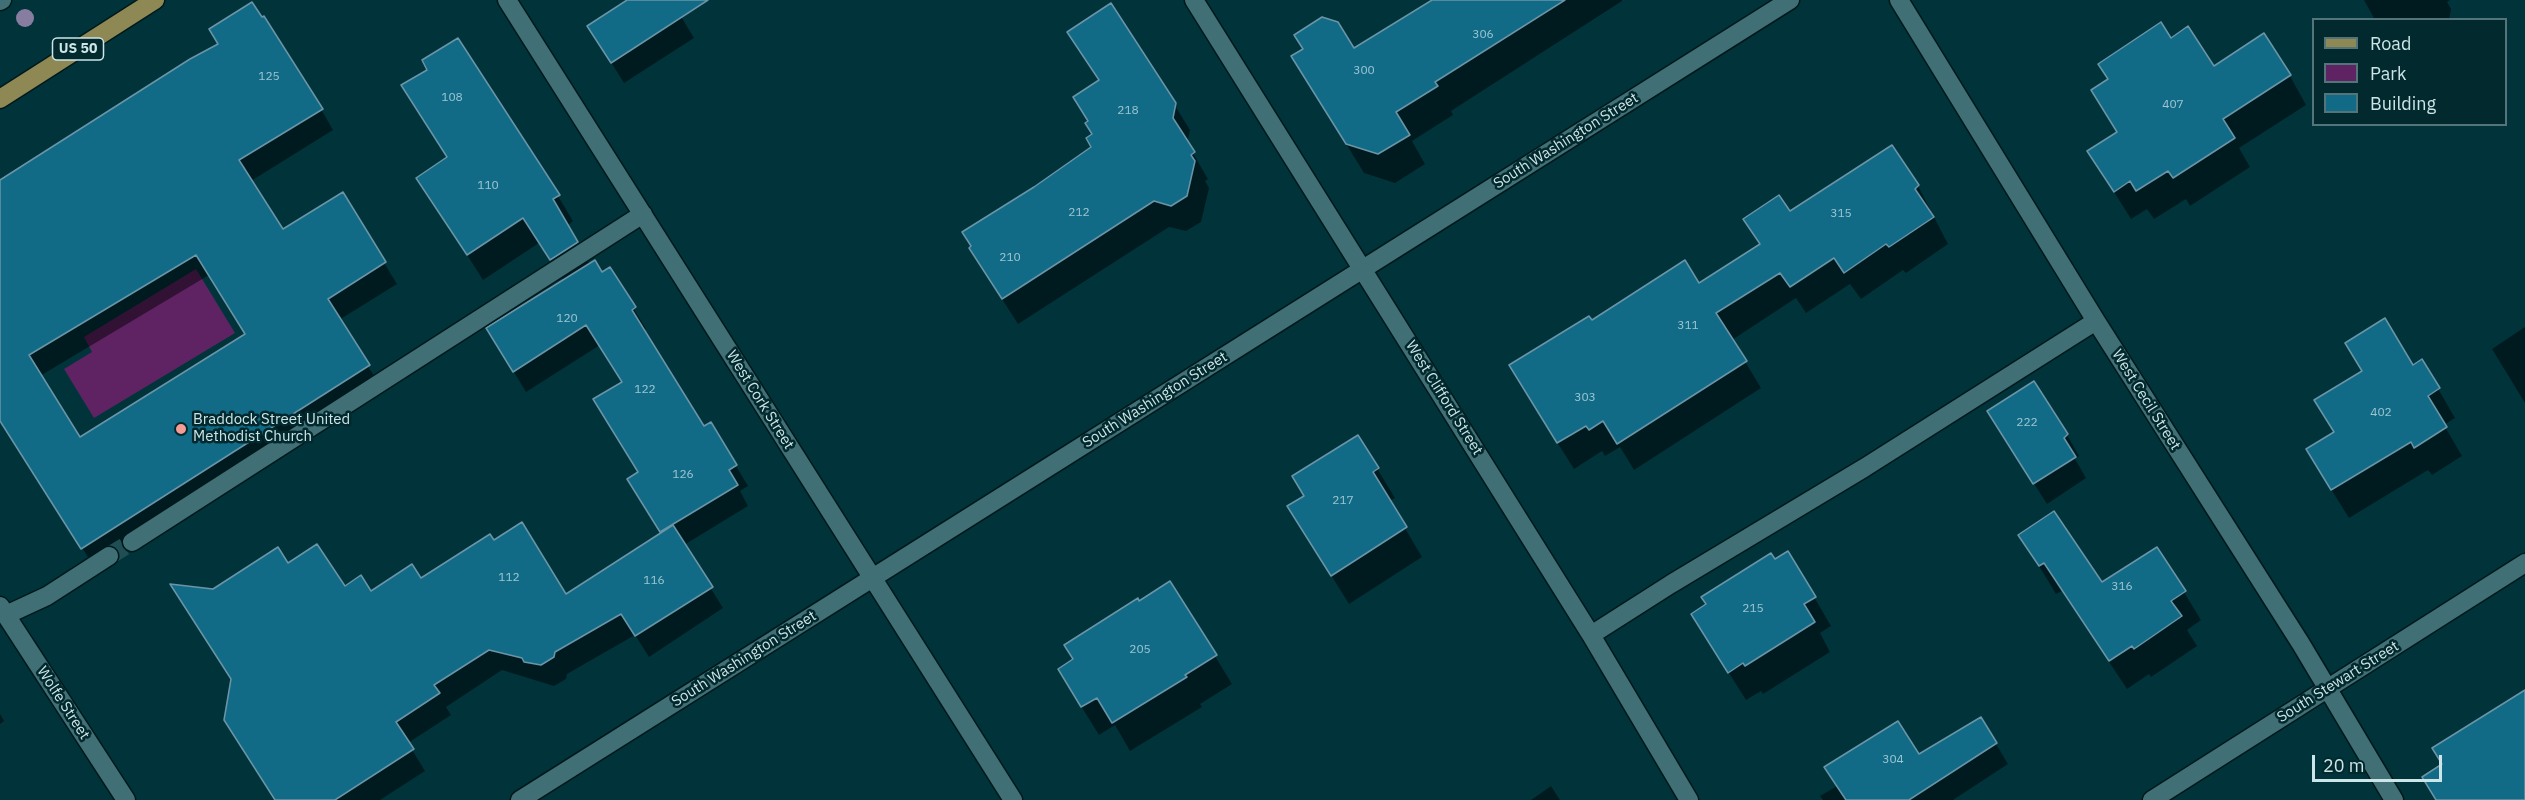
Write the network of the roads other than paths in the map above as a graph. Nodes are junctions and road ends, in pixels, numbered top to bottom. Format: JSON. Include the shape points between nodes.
{"nodes":[{"id":1,"x":156,"y":0,"type":"edge"},
{"id":2,"x":507,"y":0,"type":"edge"},
{"id":3,"x":1194,"y":0,"type":"edge"},
{"id":4,"x":1790,"y":0,"type":"edge"},
{"id":5,"x":1899,"y":0,"type":"edge"},
{"id":6,"x":0,"y":99,"type":"edge"},
{"id":7,"x":643,"y":214,"type":"junction"},
{"id":8,"x":1362,"y":269,"type":"junction"},
{"id":9,"x":2096,"y":321,"type":"junction"},
{"id":10,"x":132,"y":542,"type":"tunnel mouth"},
{"id":11,"x":109,"y":556,"type":"tunnel mouth"},
{"id":12,"x":2525,"y":563,"type":"edge"},
{"id":13,"x":873,"y":577,"type":"junction"},
{"id":14,"x":3,"y":611,"type":"edge"},
{"id":15,"x":1591,"y":635,"type":"junction"},
{"id":16,"x":2328,"y":688,"type":"junction"},
{"id":17,"x":126,"y":800,"type":"edge"},
{"id":18,"x":520,"y":800,"type":"edge"},
{"id":19,"x":1013,"y":800,"type":"edge"},
{"id":20,"x":1689,"y":800,"type":"edge"},
{"id":21,"x":2152,"y":800,"type":"edge"},
{"id":22,"x":2394,"y":800,"type":"edge"}],
"edges":[{"from":1,"to":6,"type":"main road","number":"US 50"},
{"from":2,"to":7,"type":"street","name":"West Cork Street"},
{"from":3,"to":8,"type":"street","name":"West Clifford Street"},
{"from":4,"to":8,"type":"street","name":"South Washington Street"},
{"from":5,"to":9,"type":"street","name":"West Cecil Street"},
{"from":7,"to":10,"type":"street"},
{"from":7,"to":13,"type":"street","name":"West Cork Street"},
{"from":8,"to":13,"type":"street","name":"South Washington Street"},
{"from":8,"to":15,"type":"street","name":"West Clifford Street"},
{"from":9,"to":15,"type":"street"},
{"from":9,"to":16,"type":"street","name":"West Cecil Street"},
{"from":11,"to":14,"type":"street","via":[[47,596]]},
{"from":12,"to":16,"type":"street","name":"South Stewart Street"},
{"from":13,"to":18,"type":"street","name":"South Washington Street"},
{"from":13,"to":19,"type":"street","name":"West Cork Street"},
{"from":14,"to":17,"type":"street","name":"Wolfe Street"},
{"from":15,"to":20,"type":"street","name":"West Clifford Street"},
{"from":16,"to":21,"type":"street","name":"South Stewart Street"},
{"from":16,"to":22,"type":"street","name":"West Cecil Street"}]}
